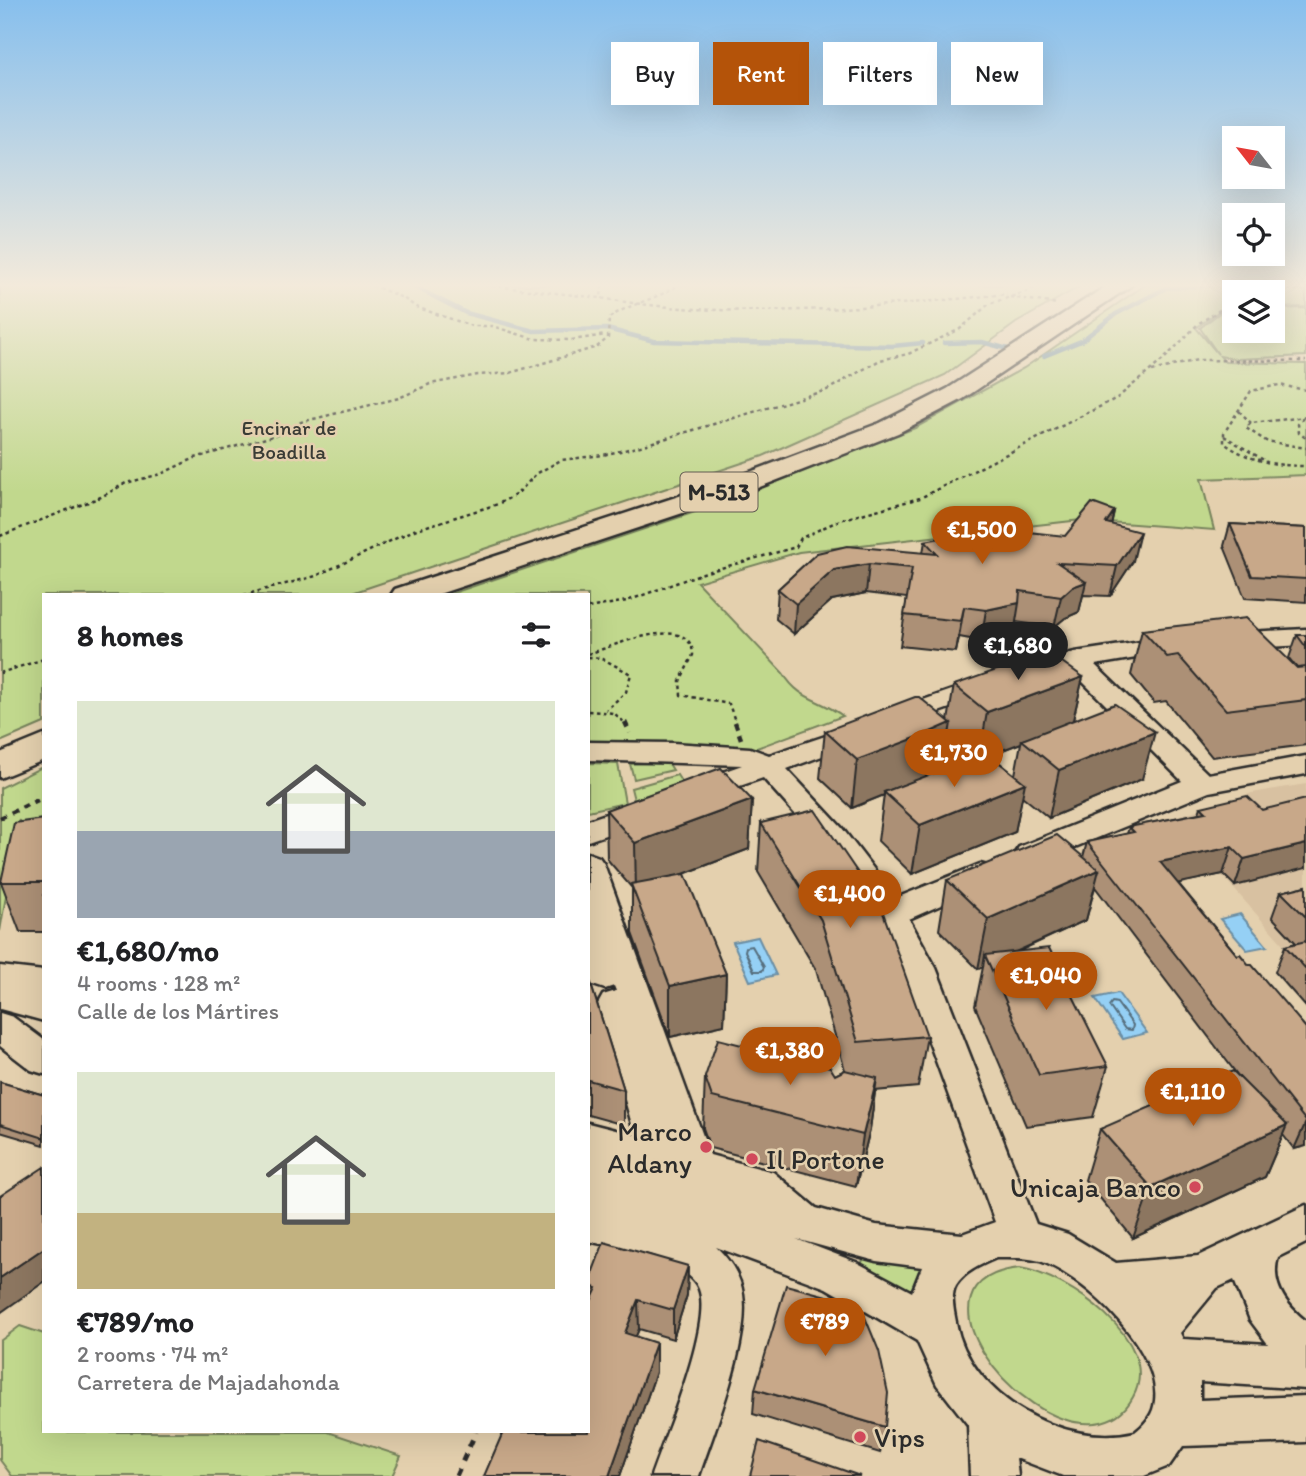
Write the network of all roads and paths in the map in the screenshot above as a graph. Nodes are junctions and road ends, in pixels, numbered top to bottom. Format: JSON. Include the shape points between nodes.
{"nodes":[{"id":1,"x":574,"y":354,"type":"edge"},
{"id":2,"x":908,"y":354,"type":"edge"},
{"id":3,"x":1020,"y":354,"type":"edge"},
{"id":4,"x":1167,"y":354,"type":"edge"},
{"id":5,"x":1306,"y":362,"type":"edge"},
{"id":6,"x":1148,"y":372,"type":"junction"},
{"id":7,"x":1306,"y":390,"type":"edge"},
{"id":8,"x":1239,"y":411,"type":"junction"},
{"id":9,"x":1306,"y":417,"type":"edge"},
{"id":10,"x":1251,"y":422,"type":"junction"},
{"id":11,"x":1224,"y":436,"type":"junction"},
{"id":12,"x":1306,"y":438,"type":"edge"},
{"id":13,"x":1306,"y":448,"type":"edge"},
{"id":14,"x":1271,"y":464,"type":"junction"},
{"id":15,"x":1306,"y":466,"type":"edge"},
{"id":16,"x":0,"y":536,"type":"edge"},
{"id":17,"x":252,"y":593,"type":"edge"},
{"id":18,"x":412,"y":593,"type":"edge"},
{"id":19,"x":590,"y":608,"type":"edge"},
{"id":20,"x":1306,"y":637,"type":"edge"},
{"id":21,"x":590,"y":654,"type":"edge"},
{"id":22,"x":590,"y":655,"type":"edge"},
{"id":23,"x":42,"y":660,"type":"edge"},
{"id":24,"x":1075,"y":660,"type":"junction"},
{"id":25,"x":0,"y":673,"type":"edge"},
{"id":26,"x":590,"y":710,"type":"edge"},
{"id":27,"x":606,"y":710,"type":"junction"},
{"id":28,"x":631,"y":737,"type":"dead end"},
{"id":29,"x":42,"y":747,"type":"edge"},
{"id":30,"x":590,"y":751,"type":"edge"},
{"id":31,"x":755,"y":755,"type":"junction"},
{"id":32,"x":1306,"y":765,"type":"edge"},
{"id":33,"x":0,"y":767,"type":"edge"},
{"id":34,"x":1202,"y":784,"type":"junction"},
{"id":35,"x":42,"y":798,"type":"edge"},
{"id":36,"x":0,"y":818,"type":"edge"},
{"id":37,"x":590,"y":830,"type":"edge"},
{"id":38,"x":590,"y":871,"type":"edge"},
{"id":39,"x":890,"y":914,"type":"junction"},
{"id":40,"x":590,"y":931,"type":"edge"},
{"id":41,"x":0,"y":979,"type":"edge"},
{"id":42,"x":42,"y":984,"type":"edge"},
{"id":43,"x":0,"y":996,"type":"edge"},
{"id":44,"x":42,"y":1007,"type":"edge"},
{"id":45,"x":0,"y":1021,"type":"edge"},
{"id":46,"x":0,"y":1027,"type":"edge"},
{"id":47,"x":42,"y":1033,"type":"edge"},
{"id":48,"x":0,"y":1053,"type":"edge"},
{"id":49,"x":42,"y":1059,"type":"edge"},
{"id":50,"x":42,"y":1061,"type":"edge"},
{"id":51,"x":590,"y":1140,"type":"edge"},
{"id":52,"x":678,"y":1162,"type":"junction"},
{"id":53,"x":590,"y":1164,"type":"edge"},
{"id":54,"x":590,"y":1192,"type":"edge"},
{"id":55,"x":639,"y":1206,"type":"junction"},
{"id":56,"x":590,"y":1212,"type":"edge"},
{"id":57,"x":1306,"y":1223,"type":"edge"},
{"id":58,"x":590,"y":1224,"type":"edge"},
{"id":59,"x":811,"y":1226,"type":"junction"},
{"id":60,"x":1022,"y":1240,"type":"junction"},
{"id":61,"x":1260,"y":1247,"type":"junction"},
{"id":62,"x":962,"y":1253,"type":"junction"},
{"id":63,"x":1202,"y":1275,"type":"junction"},
{"id":64,"x":1108,"y":1283,"type":"junction"},
{"id":65,"x":934,"y":1327,"type":"junction"},
{"id":66,"x":1162,"y":1345,"type":"junction"},
{"id":67,"x":1306,"y":1345,"type":"edge"},
{"id":68,"x":1306,"y":1367,"type":"edge"},
{"id":69,"x":990,"y":1416,"type":"junction"},
{"id":70,"x":1306,"y":1419,"type":"edge"},
{"id":71,"x":1174,"y":1424,"type":"junction"},
{"id":72,"x":476,"y":1433,"type":"edge"},
{"id":73,"x":1086,"y":1469,"type":"edge"},
{"id":74,"x":456,"y":1476,"type":"edge"},
{"id":75,"x":675,"y":1476,"type":"edge"},
{"id":76,"x":994,"y":1476,"type":"edge"}],
"edges":[{"from":1,"to":16,"type":"path","via":[[510,373],[430,384],[399,398],[301,422],[287,432],[127,483]]},
{"from":2,"to":17,"type":"path","via":[[880,360],[827,390],[688,433],[603,456],[561,460],[498,504],[414,530],[316,576]]},
{"from":3,"to":18,"type":"main road","number":"M-513","via":[[955,394],[853,443]]},
{"from":4,"to":6,"type":"path"},
{"from":5,"to":6,"type":"path","via":[[1197,360]]},
{"from":6,"to":19,"type":"path","via":[[1117,398],[920,498],[840,520],[801,538],[796,547],[703,573],[627,601]]},
{"from":7,"to":8,"type":"path","via":[[1279,385],[1258,388]]},
{"from":8,"to":10,"type":"path"},
{"from":8,"to":11,"type":"path"},
{"from":9,"to":10,"type":"path"},
{"from":9,"to":12,"type":"path","via":[[1298,424],[1298,433]]},
{"from":10,"to":13,"type":"path","via":[[1246,428],[1256,438]]},
{"from":11,"to":14,"type":"path"},
{"from":11,"to":14,"type":"path","via":[[1224,443],[1239,456]]},
{"from":14,"to":15,"type":"path"},
{"from":20,"to":24,"type":"street","via":[[1163,646]]},
{"from":21,"to":31,"type":"path","via":[[663,632],[690,638],[694,657],[680,681],[681,695],[729,704]]},
{"from":22,"to":27,"type":"path","via":[[631,674],[626,692]]},
{"from":23,"to":25,"type":"path"},
{"from":24,"to":31,"type":"street"},
{"from":24,"to":34,"type":"street"},
{"from":26,"to":27,"type":"path"},
{"from":27,"to":28,"type":"path","via":[[625,720]]},
{"from":29,"to":33,"type":"main road"},
{"from":30,"to":31,"type":"street"},
{"from":31,"to":37,"type":"street","via":[[666,803]]},
{"from":31,"to":39,"type":"street","via":[[831,835]]},
{"from":32,"to":34,"type":"street"},
{"from":34,"to":39,"type":"street"},
{"from":35,"to":36,"type":"path"},
{"from":38,"to":52,"type":"street"},
{"from":39,"to":60,"type":"street","via":[[919,968]]},
{"from":40,"to":52,"type":"street"},
{"from":41,"to":42,"type":"street"},
{"from":43,"to":44,"type":"street"},
{"from":45,"to":47,"type":"street"},
{"from":46,"to":49,"type":"street"},
{"from":48,"to":50,"type":"street"},
{"from":51,"to":52,"type":"street"},
{"from":52,"to":59,"type":"street","via":[[758,1184]]},
{"from":53,"to":59,"type":"street"},
{"from":54,"to":55,"type":"street"},
{"from":55,"to":56,"type":"street"},
{"from":55,"to":65,"type":"street","via":[[754,1241],[841,1275]]},
{"from":57,"to":61,"type":"street"},
{"from":58,"to":75,"type":"street","via":[[691,1253],[720,1283],[724,1307],[720,1336]]},
{"from":59,"to":62,"type":"street","via":[[876,1243]]},
{"from":60,"to":62,"type":"street","via":[[995,1240]]},
{"from":60,"to":64,"type":"street","via":[[1052,1247]]},
{"from":61,"to":63,"type":"street"},
{"from":61,"to":67,"type":"street","via":[[1254,1273],[1261,1298],[1275,1321]]},
{"from":62,"to":65,"type":"street","via":[[941,1272],[932,1295]]},
{"from":63,"to":64,"type":"street"},
{"from":63,"to":66,"type":"street"},
{"from":64,"to":66,"type":"street","via":[[1136,1308]]},
{"from":65,"to":69,"type":"street","via":[[945,1357]]},
{"from":66,"to":68,"type":"street"},
{"from":66,"to":71,"type":"street","via":[[1179,1402]]},
{"from":69,"to":73,"type":"street"},
{"from":69,"to":76,"type":"street"},
{"from":70,"to":71,"type":"street"},
{"from":71,"to":73,"type":"street","via":[[1152,1450]]},
{"from":72,"to":74,"type":"path"}]}
